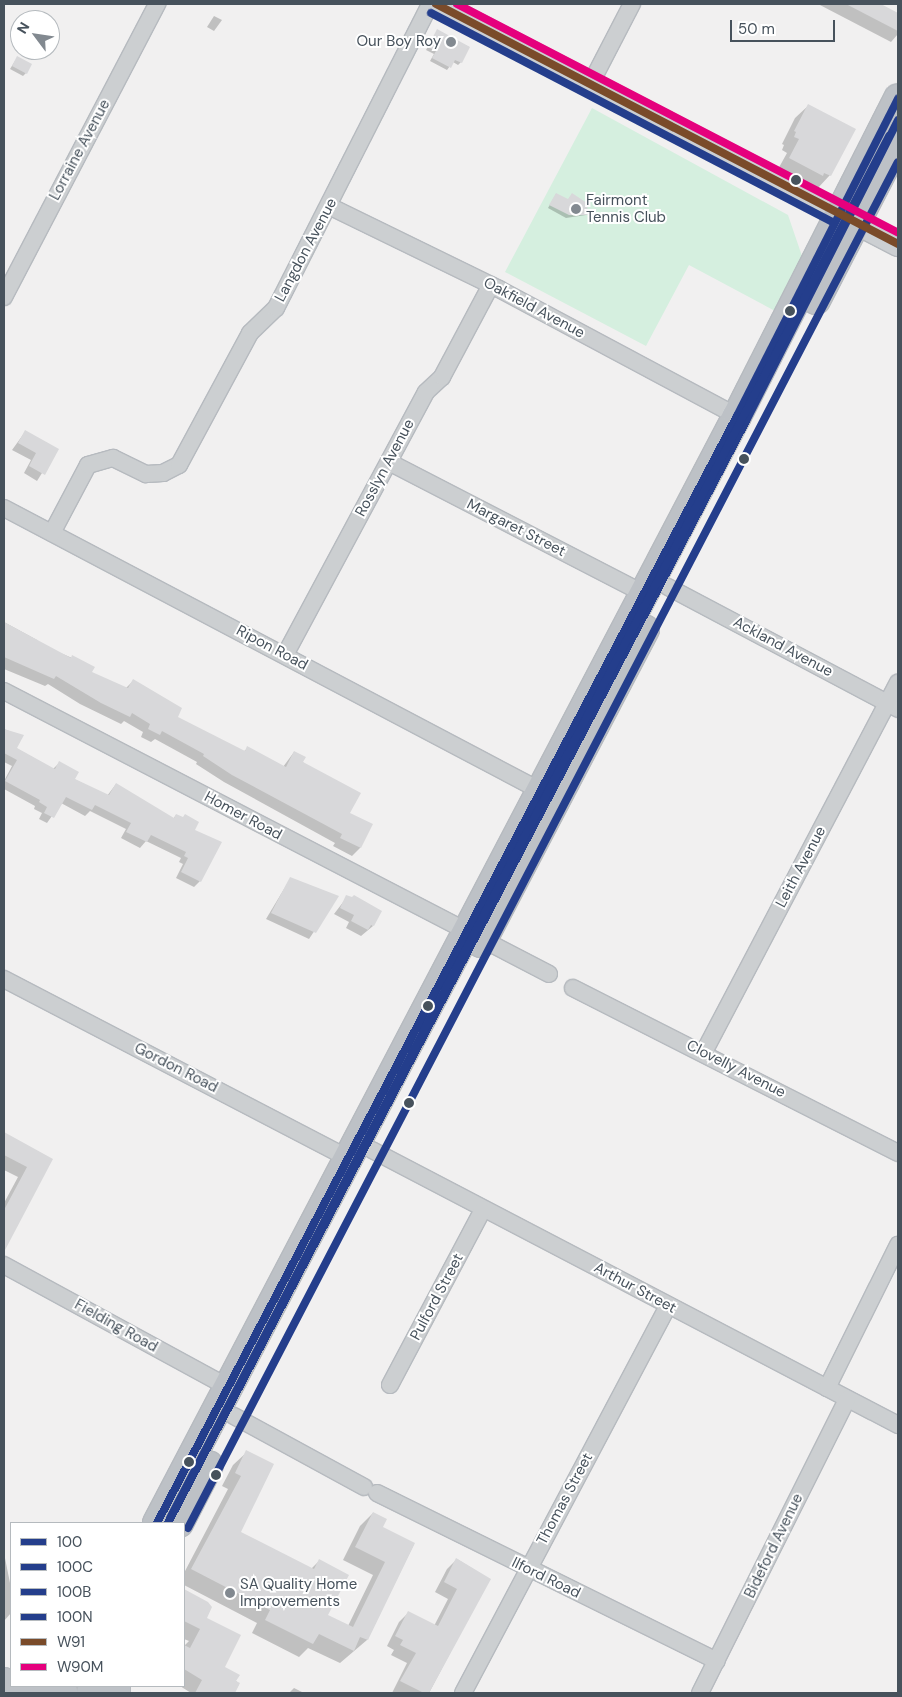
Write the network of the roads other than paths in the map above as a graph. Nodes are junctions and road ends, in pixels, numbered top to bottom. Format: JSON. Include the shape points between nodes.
{"nodes":[{"id":1,"x":157,"y":4,"type":"edge"},
{"id":2,"x":430,"y":4,"type":"edge"},
{"id":3,"x":436,"y":4,"type":"edge"},
{"id":4,"x":632,"y":4,"type":"edge"},
{"id":5,"x":591,"y":83,"type":"junction"},
{"id":6,"x":898,"y":98,"type":"edge"},
{"id":7,"x":898,"y":141,"type":"edge"},
{"id":8,"x":329,"y":206,"type":"junction"},
{"id":9,"x":848,"y":218,"type":"junction"},
{"id":10,"x":898,"y":244,"type":"edge"},
{"id":11,"x":491,"y":285,"type":"junction"},
{"id":12,"x":4,"y":297,"type":"edge"},
{"id":13,"x":744,"y":420,"type":"junction"},
{"id":14,"x":389,"y":462,"type":"junction"},
{"id":15,"x":4,"y":508,"type":"edge"},
{"id":16,"x":52,"y":533,"type":"junction"},
{"id":17,"x":655,"y":591,"type":"junction"},
{"id":18,"x":285,"y":655,"type":"junction"},
{"id":19,"x":898,"y":683,"type":"edge"},
{"id":20,"x":4,"y":691,"type":"edge"},
{"id":21,"x":893,"y":706,"type":"edge"},
{"id":22,"x":548,"y":795,"type":"junction"},
{"id":23,"x":474,"y":936,"type":"junction"},
{"id":24,"x":549,"y":974,"type":"dead end"},
{"id":25,"x":4,"y":979,"type":"edge"},
{"id":26,"x":573,"y":988,"type":"dead end"},
{"id":27,"x":704,"y":1052,"type":"junction"},
{"id":28,"x":898,"y":1153,"type":"edge"},
{"id":29,"x":360,"y":1154,"type":"junction"},
{"id":30,"x":483,"y":1209,"type":"junction"},
{"id":31,"x":898,"y":1245,"type":"edge"},
{"id":32,"x":4,"y":1265,"type":"edge"},
{"id":33,"x":668,"y":1306,"type":"junction"},
{"id":34,"x":390,"y":1385,"type":"dead end"},
{"id":35,"x":228,"y":1386,"type":"junction"},
{"id":36,"x":827,"y":1388,"type":"junction"},
{"id":37,"x":847,"y":1399,"type":"junction"},
{"id":38,"x":234,"y":1416,"type":"junction"},
{"id":39,"x":898,"y":1425,"type":"edge"},
{"id":40,"x":158,"y":1522,"type":"edge"},
{"id":41,"x":180,"y":1522,"type":"edge"},
{"id":42,"x":528,"y":1568,"type":"junction"},
{"id":43,"x":717,"y":1661,"type":"junction"},
{"id":44,"x":50,"y":1687,"type":"edge"},
{"id":45,"x":63,"y":1693,"type":"edge"},
{"id":46,"x":463,"y":1693,"type":"edge"},
{"id":47,"x":700,"y":1693,"type":"edge"}],
"edges":[{"from":1,"to":12,"type":"street","name":"Lorraine Avenue"},
{"from":2,"to":8,"type":"street","name":"Langdon Avenue"},
{"from":3,"to":5,"type":"street"},
{"from":4,"to":5,"type":"street"},
{"from":5,"to":9,"type":"street"},
{"from":6,"to":9,"type":"highway"},
{"from":7,"to":9,"type":"highway"},
{"from":8,"to":11,"type":"street","name":"Oakfield Avenue"},
{"from":8,"to":16,"type":"street","name":"Langdon Avenue","via":[[276,308],[250,333],[179,465],[163,473],[146,474],[113,458],[88,465]]},
{"from":9,"to":10,"type":"street"},
{"from":9,"to":13,"type":"highway"},
{"from":11,"to":13,"type":"street","name":"Oakfield Avenue"},
{"from":11,"to":14,"type":"street","name":"Rosslyn Avenue","via":[[442,377],[426,392]]},
{"from":13,"to":17,"type":"highway"},
{"from":14,"to":17,"type":"street","name":"Margaret Street"},
{"from":14,"to":18,"type":"street","name":"Rosslyn Avenue"},
{"from":15,"to":16,"type":"street","name":"Ripon Road"},
{"from":16,"to":18,"type":"street","name":"Ripon Road"},
{"from":17,"to":21,"type":"street","name":"Ackland Avenue"},
{"from":17,"to":22,"type":"highway"},
{"from":18,"to":22,"type":"street","name":"Ripon Road"},
{"from":19,"to":21,"type":"street","name":"Leith Avenue"},
{"from":20,"to":23,"type":"street","name":"Homer Road"},
{"from":21,"to":27,"type":"street","name":"Leith Avenue"},
{"from":22,"to":23,"type":"highway"},
{"from":23,"to":24,"type":"street"},
{"from":23,"to":29,"type":"highway"},
{"from":25,"to":29,"type":"street","name":"Gordon Road"},
{"from":26,"to":27,"type":"street","name":"Clovelly Avenue"},
{"from":27,"to":28,"type":"street","name":"Clovelly Avenue"},
{"from":29,"to":30,"type":"street","name":"Arthur Street"},
{"from":29,"to":35,"type":"highway"},
{"from":29,"to":38,"type":"highway"},
{"from":30,"to":33,"type":"street","name":"Arthur Street"},
{"from":30,"to":34,"type":"street","name":"Pulford Street"},
{"from":31,"to":36,"type":"street"},
{"from":32,"to":35,"type":"street","name":"Fielding Road"},
{"from":33,"to":36,"type":"street","name":"Arthur Street"},
{"from":33,"to":42,"type":"street","name":"Thomas Street"},
{"from":35,"to":38,"type":"highway"},
{"from":35,"to":40,"type":"highway"},
{"from":36,"to":37,"type":"street","name":"Arthur Street"},
{"from":37,"to":39,"type":"street","name":"Arthur Street"},
{"from":37,"to":43,"type":"street","name":"Bideford Avenue"},
{"from":38,"to":41,"type":"highway"},
{"from":38,"to":42,"type":"street","name":"Ilford Road","via":[[370,1490]]},
{"from":42,"to":43,"type":"street","name":"Ilford Road"},
{"from":42,"to":46,"type":"street","name":"Thomas Street"},
{"from":43,"to":47,"type":"street","name":"Bideford Avenue"},
{"from":44,"to":45,"type":"highway"}]}
